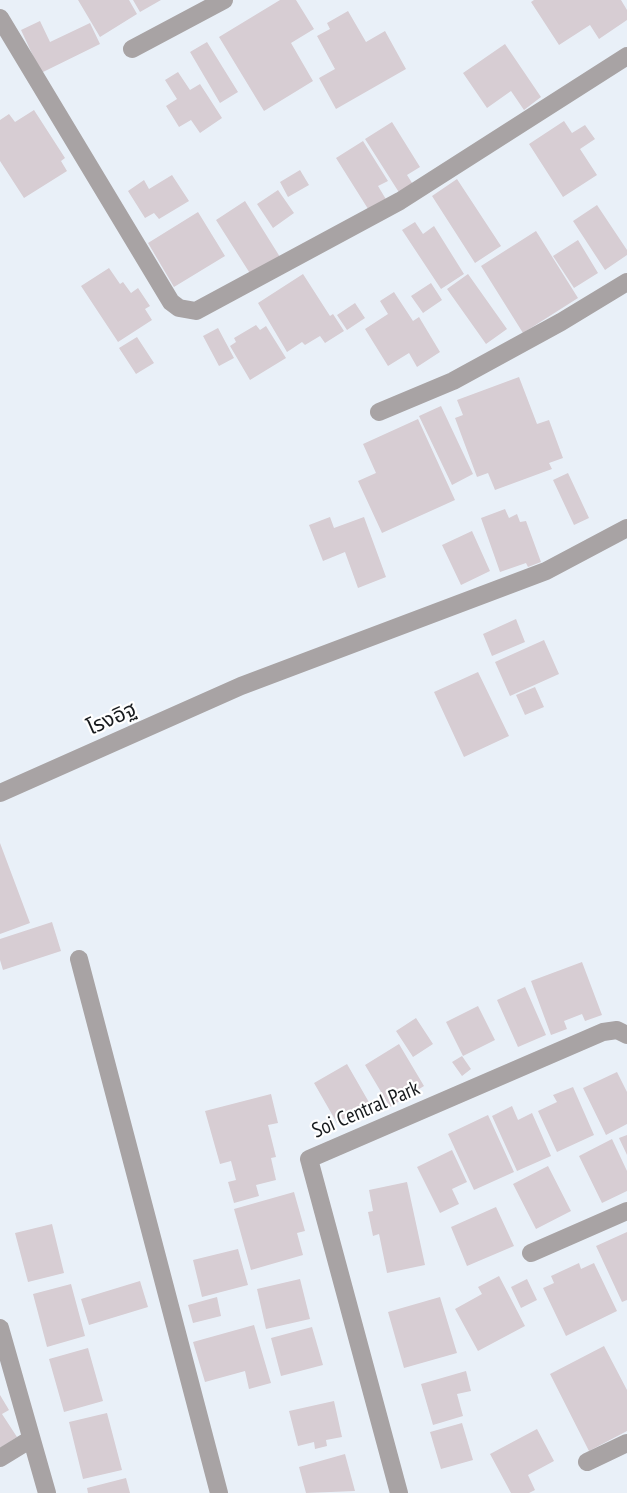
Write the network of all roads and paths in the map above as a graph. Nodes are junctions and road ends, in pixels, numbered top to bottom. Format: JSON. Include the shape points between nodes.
{"nodes":[{"id":1,"x":224,"y":0,"type":"edge"},
{"id":2,"x":0,"y":18,"type":"edge"},
{"id":3,"x":132,"y":49,"type":"dead end"},
{"id":4,"x":627,"y":56,"type":"edge"},
{"id":5,"x":627,"y":282,"type":"edge"},
{"id":6,"x":379,"y":412,"type":"dead end"},
{"id":7,"x":627,"y":528,"type":"edge"},
{"id":8,"x":0,"y":794,"type":"edge"},
{"id":9,"x":79,"y":959,"type":"dead end"},
{"id":10,"x":627,"y":1035,"type":"edge"},
{"id":11,"x":627,"y":1211,"type":"edge"},
{"id":12,"x":531,"y":1253,"type":"dead end"},
{"id":13,"x":0,"y":1328,"type":"edge"},
{"id":14,"x":32,"y":1439,"type":"junction"},
{"id":15,"x":627,"y":1443,"type":"edge"},
{"id":16,"x":0,"y":1458,"type":"edge"},
{"id":17,"x":587,"y":1462,"type":"dead end"},
{"id":18,"x":47,"y":1493,"type":"edge"},
{"id":19,"x":219,"y":1493,"type":"edge"},
{"id":20,"x":399,"y":1493,"type":"edge"}],
"edges":[{"from":1,"to":3,"type":"street"},
{"from":2,"to":4,"type":"street","via":[[171,302],[196,311],[400,201]]},
{"from":5,"to":6,"type":"street","via":[[453,381]]},
{"from":7,"to":8,"type":"street","name":"โรงอิฐ","via":[[546,572],[242,686]]},
{"from":9,"to":19,"type":"street"},
{"from":10,"to":20,"type":"street","name":"Soi Central Park","via":[[617,1030],[603,1032],[309,1159]]},
{"from":11,"to":12,"type":"street"},
{"from":13,"to":14,"type":"street"},
{"from":14,"to":16,"type":"street"},
{"from":14,"to":18,"type":"street"},
{"from":15,"to":17,"type":"street"}]}
